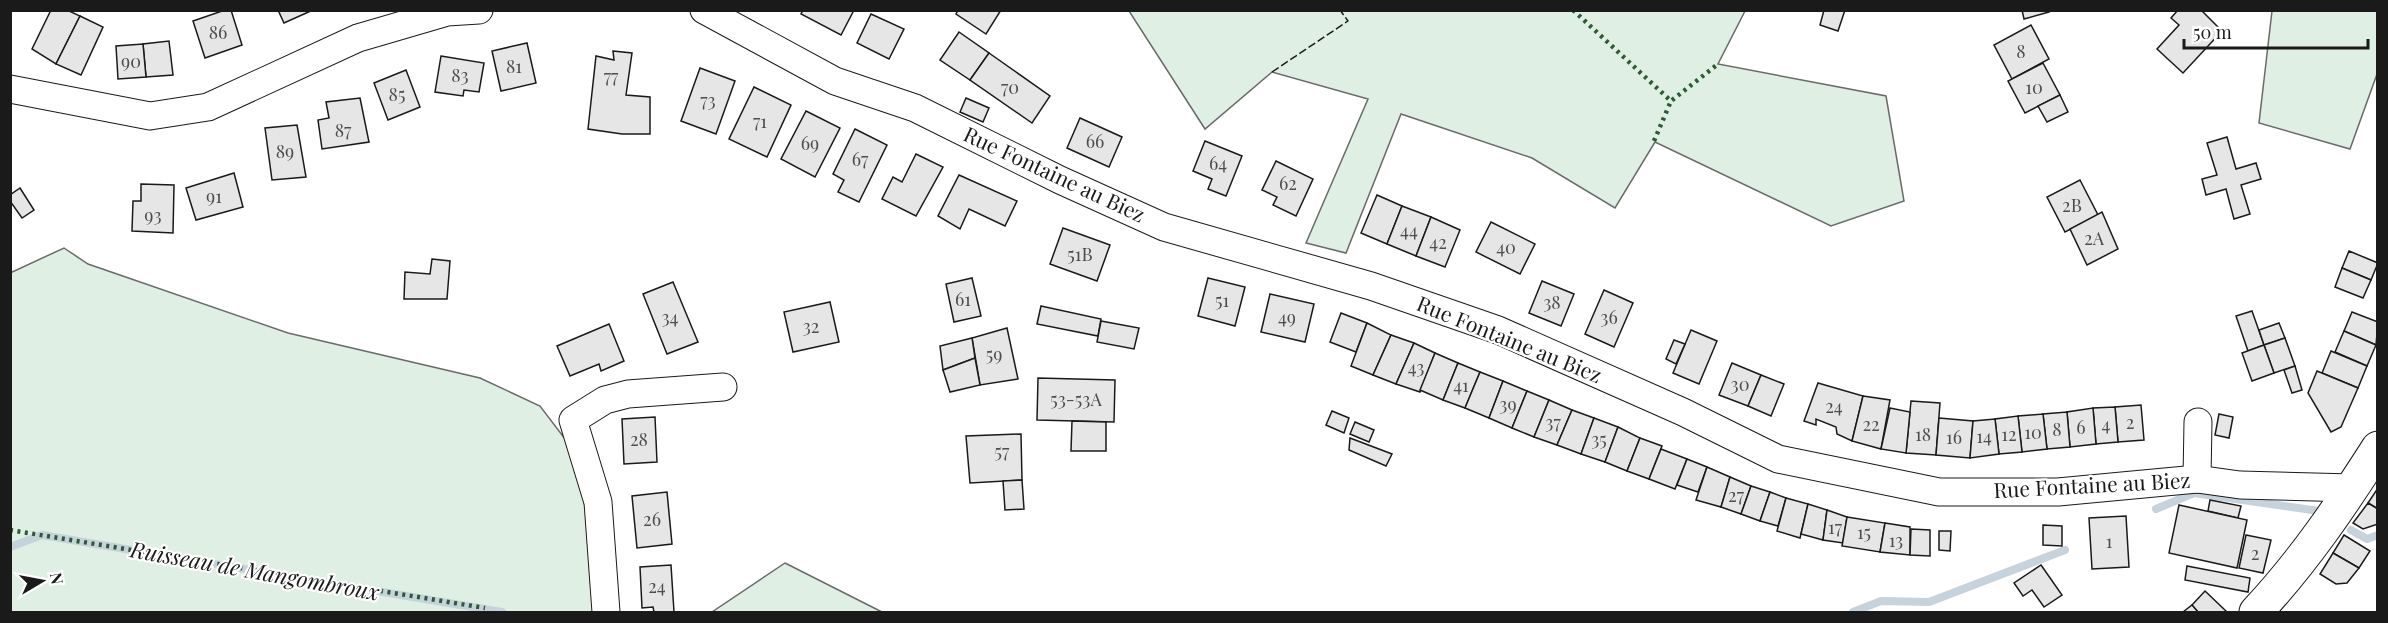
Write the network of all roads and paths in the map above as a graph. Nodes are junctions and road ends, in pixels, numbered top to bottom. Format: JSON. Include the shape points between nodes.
{"nodes":[{"id":1,"x":479,"y":10,"type":"edge"},
{"id":2,"x":704,"y":10,"type":"edge"},
{"id":3,"x":10,"y":89,"type":"edge"},
{"id":4,"x":723,"y":387,"type":"dead end"},
{"id":5,"x":2198,"y":422,"type":"dead end"},
{"id":6,"x":2378,"y":448,"type":"edge"},
{"id":7,"x":2197,"y":479,"type":"junction"},
{"id":8,"x":2353,"y":488,"type":"junction"},
{"id":9,"x":606,"y":612,"type":"edge"},
{"id":10,"x":2256,"y":612,"type":"edge"}],
"edges":[{"from":1,"to":3,"type":"street","via":[[447,12],[358,38],[208,107],[150,116]]},
{"from":2,"to":7,"type":"street","name":"Rue Fontaine au Biez","via":[[835,81],[915,108],[1164,227],[1371,286],[1498,330],[1778,459],[1939,492],[2058,492]]},
{"from":4,"to":9,"type":"street","via":[[628,394],[605,400],[573,420],[598,502]]},
{"from":5,"to":7,"type":"street"},
{"from":6,"to":8,"type":"main road"},
{"from":7,"to":8,"type":"street","name":"Rue Fontaine au Biez","via":[[2240,485]]},
{"from":8,"to":10,"type":"main road","via":[[2284,582]]}]}
